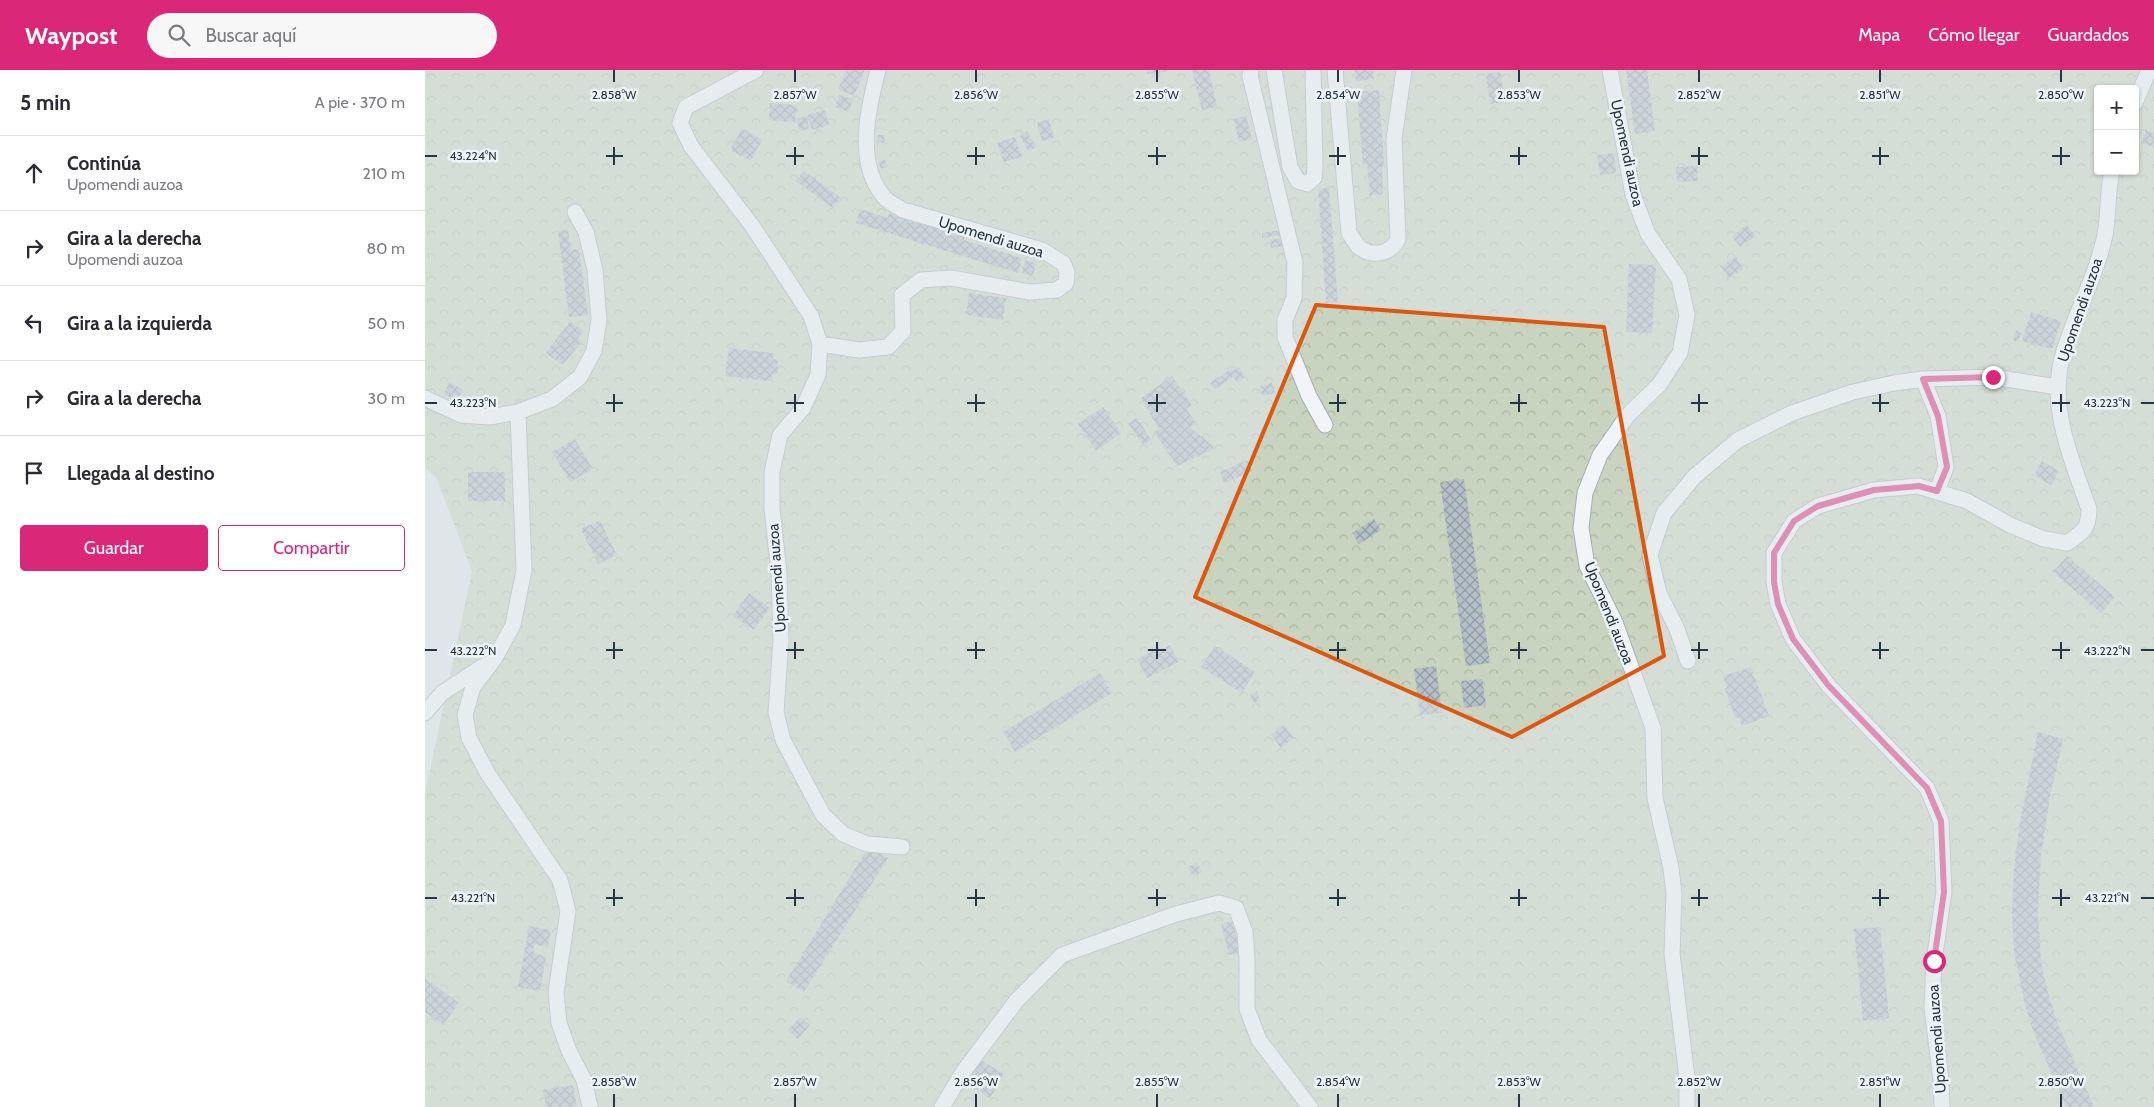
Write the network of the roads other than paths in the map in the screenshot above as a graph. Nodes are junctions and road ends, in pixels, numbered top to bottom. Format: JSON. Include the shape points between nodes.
{"nodes":[{"id":1,"x":756,"y":70,"type":"edge"},
{"id":2,"x":878,"y":70,"type":"edge"},
{"id":3,"x":1251,"y":70,"type":"edge"},
{"id":4,"x":1274,"y":70,"type":"edge"},
{"id":5,"x":1313,"y":70,"type":"edge"},
{"id":6,"x":1335,"y":70,"type":"edge"},
{"id":7,"x":1405,"y":70,"type":"edge"},
{"id":8,"x":1610,"y":70,"type":"edge"},
{"id":9,"x":2149,"y":70,"type":"edge"},
{"id":10,"x":2139,"y":94,"type":"edge"},
{"id":11,"x":2112,"y":175,"type":"edge"},
{"id":12,"x":575,"y":212,"type":"dead end"},
{"id":13,"x":820,"y":344,"type":"junction"},
{"id":14,"x":1923,"y":379,"type":"junction"},
{"id":15,"x":2058,"y":388,"type":"junction"},
{"id":16,"x":425,"y":398,"type":"edge"},
{"id":17,"x":518,"y":412,"type":"junction"},
{"id":18,"x":1325,"y":425,"type":"dead end"},
{"id":19,"x":1937,"y":491,"type":"junction"},
{"id":20,"x":495,"y":658,"type":"junction"},
{"id":21,"x":1688,"y":660,"type":"dead end"},
{"id":22,"x":425,"y":714,"type":"edge"},
{"id":23,"x":902,"y":848,"type":"dead end"},
{"id":24,"x":589,"y":1107,"type":"edge"},
{"id":25,"x":942,"y":1107,"type":"edge"},
{"id":26,"x":1310,"y":1107,"type":"edge"},
{"id":27,"x":1687,"y":1107,"type":"edge"},
{"id":28,"x":1942,"y":1107,"type":"edge"}],
"edges":[{"from":1,"to":13,"type":"lane","name":"Upomendi auzoa","via":[[686,107],[680,123],[691,146],[753,226],[811,316]]},
{"from":2,"to":13,"type":"lane","name":"Upomendi auzoa","via":[[869,106],[867,153],[874,183],[885,199],[903,210],[1042,250],[1063,263],[1067,272],[1066,283],[1057,290],[1029,292],[951,278],[921,280],[902,294],[903,331],[888,347],[859,350]]},
{"from":3,"to":18,"type":"lane","via":[[1295,263],[1294,298],[1285,320],[1285,336],[1309,396]]},
{"from":4,"to":5,"type":"lane","via":[[1290,167],[1298,181],[1307,184],[1314,178],[1315,168]]},
{"from":6,"to":7,"type":"lane","via":[[1349,233],[1359,247],[1385,253],[1395,247],[1399,239],[1394,139]]},
{"from":8,"to":27,"type":"lane","name":"Upomendi auzoa","via":[[1633,195],[1647,234],[1679,279],[1687,315],[1680,353],[1659,385],[1628,415],[1600,455],[1585,493],[1581,528],[1587,566],[1615,622],[1653,728],[1655,798],[1674,894],[1672,954],[1687,1078]]},
{"from":9,"to":10,"type":"lane"},
{"from":11,"to":15,"type":"lane","name":"Upomendi auzoa","via":[[2105,235],[2062,358]]},
{"from":12,"to":17,"type":"lane","via":[[587,232],[595,270],[599,320],[594,351],[580,377],[553,399]]},
{"from":13,"to":23,"type":"lane","name":"Upomendi auzoa","via":[[818,375],[803,408],[780,436],[772,472],[781,642],[776,712],[783,740],[823,815],[843,834],[867,844]]},
{"from":14,"to":15,"type":"lane","via":[[1993,377]]},
{"from":14,"to":19,"type":"lane","via":[[1938,416],[1947,467]]},
{"from":14,"to":21,"type":"lane","via":[[1853,392],[1792,413],[1738,440],[1695,476],[1664,513],[1650,555],[1659,593]]},
{"from":15,"to":19,"type":"lane","name":"Upomendi auzoa","via":[[2062,429],[2089,509],[2089,522],[2081,533],[2067,542],[2044,539],[1967,501]]},
{"from":16,"to":17,"type":"lane","via":[[461,416],[490,417]]},
{"from":17,"to":20,"type":"lane","via":[[524,570],[513,625]]},
{"from":19,"to":28,"type":"lane","name":"Upomendi auzoa","via":[[1919,486],[1874,490],[1818,506],[1794,521],[1774,553],[1774,582],[1778,604],[1793,639],[1828,685],[1927,788],[1941,821],[1944,892],[1934,961],[1932,1008]]},
{"from":20,"to":22,"type":"lane","via":[[442,693]]},
{"from":20,"to":24,"type":"lane","via":[[473,687],[465,715],[469,738],[488,774],[560,880],[568,911],[556,992],[559,1023],[584,1080]]},
{"from":25,"to":26,"type":"lane","via":[[963,1072],[1017,1000],[1062,954],[1176,914],[1219,903],[1236,908],[1245,932],[1247,1009],[1259,1040]]}]}
